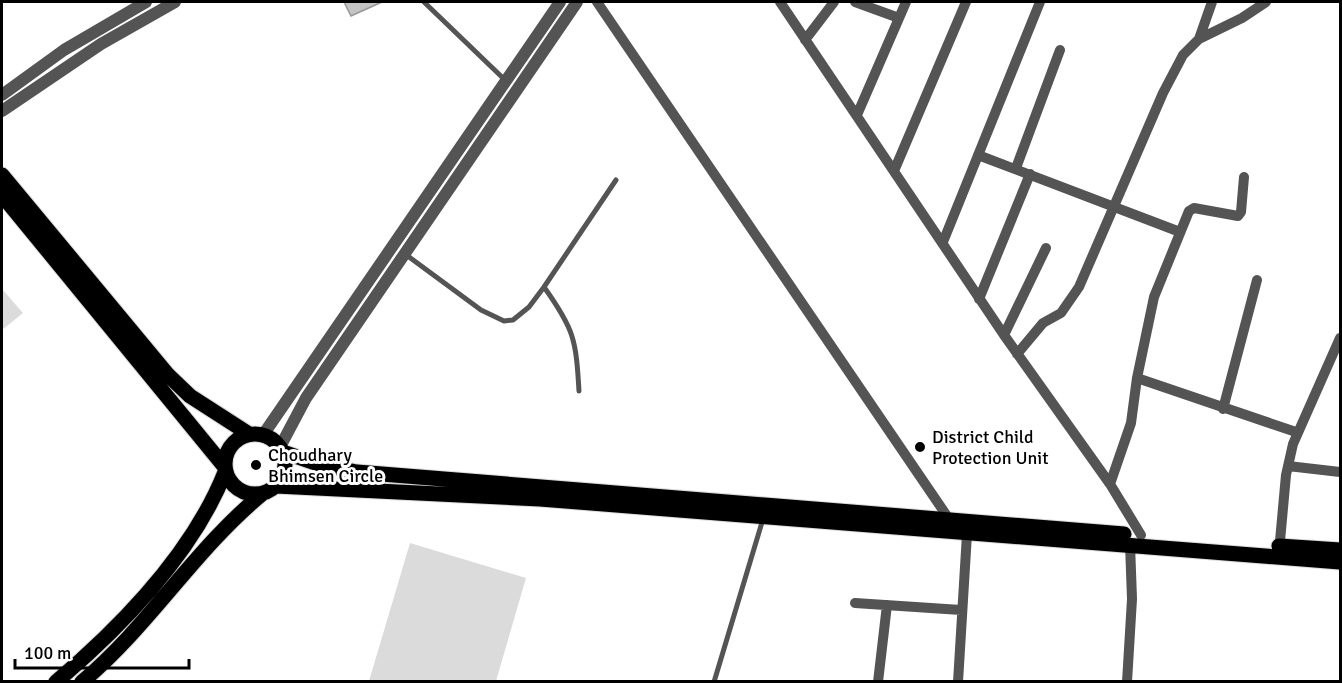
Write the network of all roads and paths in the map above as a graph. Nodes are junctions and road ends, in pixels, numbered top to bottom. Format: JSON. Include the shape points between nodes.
{"nodes":[{"id":1,"x":146,"y":2,"type":"edge"},
{"id":2,"x":176,"y":2,"type":"edge"},
{"id":3,"x":424,"y":2,"type":"edge"},
{"id":4,"x":560,"y":2,"type":"edge"},
{"id":5,"x":578,"y":2,"type":"edge"},
{"id":6,"x":597,"y":2,"type":"edge"},
{"id":7,"x":780,"y":2,"type":"edge"},
{"id":8,"x":834,"y":2,"type":"edge"},
{"id":9,"x":855,"y":2,"type":"edge"},
{"id":10,"x":906,"y":2,"type":"edge"},
{"id":11,"x":966,"y":2,"type":"edge"},
{"id":12,"x":1040,"y":2,"type":"edge"},
{"id":13,"x":1212,"y":2,"type":"edge"},
{"id":14,"x":1266,"y":2,"type":"edge"},
{"id":15,"x":899,"y":18,"type":"junction"},
{"id":16,"x":1199,"y":39,"type":"junction"},
{"id":17,"x":805,"y":40,"type":"junction"},
{"id":18,"x":1060,"y":50,"type":"dead end"},
{"id":19,"x":507,"y":81,"type":"junction"},
{"id":20,"x":2,"y":94,"type":"edge"},
{"id":21,"x":2,"y":111,"type":"edge"},
{"id":22,"x":857,"y":115,"type":"junction"},
{"id":23,"x":978,"y":155,"type":"junction"},
{"id":24,"x":1016,"y":168,"type":"junction"},
{"id":25,"x":894,"y":171,"type":"junction"},
{"id":26,"x":1030,"y":174,"type":"junction"},
{"id":27,"x":2,"y":175,"type":"edge"},
{"id":28,"x":1244,"y":177,"type":"dead end"},
{"id":29,"x":616,"y":180,"type":"dead end"},
{"id":30,"x":2,"y":195,"type":"edge"},
{"id":31,"x":1113,"y":206,"type":"junction"},
{"id":32,"x":1180,"y":232,"type":"junction"},
{"id":33,"x":943,"y":242,"type":"junction"},
{"id":34,"x":1046,"y":248,"type":"dead end"},
{"id":35,"x":405,"y":254,"type":"junction"},
{"id":36,"x":1257,"y":280,"type":"dead end"},
{"id":37,"x":544,"y":287,"type":"junction"},
{"id":38,"x":979,"y":299,"type":"junction"},
{"id":39,"x":1004,"y":335,"type":"junction"},
{"id":40,"x":1341,"y":339,"type":"edge"},
{"id":41,"x":1017,"y":354,"type":"junction"},
{"id":42,"x":1137,"y":378,"type":"junction"},
{"id":43,"x":579,"y":391,"type":"dead end"},
{"id":44,"x":1224,"y":409,"type":"junction"},
{"id":45,"x":1296,"y":432,"type":"junction"},
{"id":46,"x":256,"y":434,"type":"junction"},
{"id":47,"x":282,"y":450,"type":"junction"},
{"id":48,"x":1288,"y":466,"type":"junction"},
{"id":49,"x":225,"y":469,"type":"junction"},
{"id":50,"x":1341,"y":472,"type":"edge"},
{"id":51,"x":1110,"y":484,"type":"junction"},
{"id":52,"x":276,"y":486,"type":"junction"},
{"id":53,"x":262,"y":494,"type":"junction"},
{"id":54,"x":766,"y":510,"type":"junction"},
{"id":55,"x":949,"y":519,"type":"junction"},
{"id":56,"x":967,"y":534,"type":"junction"},
{"id":57,"x":1135,"y":540,"type":"junction"},
{"id":58,"x":1341,"y":550,"type":"edge"},
{"id":59,"x":1279,"y":551,"type":"junction"},
{"id":60,"x":1341,"y":562,"type":"edge"},
{"id":61,"x":855,"y":603,"type":"dead end"},
{"id":62,"x":887,"y":605,"type":"junction"},
{"id":63,"x":961,"y":610,"type":"junction"},
{"id":64,"x":56,"y":681,"type":"edge"},
{"id":65,"x":82,"y":681,"type":"edge"},
{"id":66,"x":714,"y":681,"type":"edge"},
{"id":67,"x":878,"y":681,"type":"edge"},
{"id":68,"x":958,"y":681,"type":"edge"},
{"id":69,"x":1127,"y":681,"type":"edge"}],
"edges":[{"from":1,"to":20,"type":"street","via":[[64,50]]},
{"from":2,"to":21,"type":"street","via":[[101,44]]},
{"from":3,"to":19,"type":"lane"},
{"from":4,"to":19,"type":"street"},
{"from":5,"to":35,"type":"street"},
{"from":6,"to":55,"type":"street"},
{"from":7,"to":17,"type":"street"},
{"from":8,"to":17,"type":"street"},
{"from":9,"to":15,"type":"street"},
{"from":10,"to":15,"type":"street"},
{"from":11,"to":25,"type":"street"},
{"from":12,"to":23,"type":"street"},
{"from":13,"to":16,"type":"street"},
{"from":14,"to":16,"type":"street"},
{"from":15,"to":22,"type":"street"},
{"from":16,"to":31,"type":"street","via":[[1184,55],[1163,93]]},
{"from":17,"to":22,"type":"street"},
{"from":18,"to":24,"type":"street"},
{"from":19,"to":46,"type":"street"},
{"from":22,"to":25,"type":"street"},
{"from":23,"to":24,"type":"street"},
{"from":23,"to":33,"type":"street"},
{"from":24,"to":26,"type":"street"},
{"from":25,"to":33,"type":"street"},
{"from":26,"to":31,"type":"street"},
{"from":26,"to":38,"type":"street"},
{"from":27,"to":46,"type":"main road","via":[[168,375],[190,396]]},
{"from":28,"to":32,"type":"street","via":[[1238,216],[1194,208]]},
{"from":29,"to":37,"type":"lane"},
{"from":30,"to":49,"type":"main road"},
{"from":31,"to":32,"type":"street"},
{"from":31,"to":41,"type":"street","via":[[1070,302],[1061,313],[1043,323]]},
{"from":32,"to":42,"type":"street","via":[[1154,297]]},
{"from":33,"to":38,"type":"street"},
{"from":34,"to":39,"type":"street"},
{"from":35,"to":37,"type":"lane","via":[[481,310],[504,321],[521,315]]},
{"from":35,"to":47,"type":"street","via":[[306,398]]},
{"from":36,"to":44,"type":"street"},
{"from":37,"to":43,"type":"lane","via":[[573,336]]},
{"from":38,"to":39,"type":"street"},
{"from":39,"to":41,"type":"street"},
{"from":40,"to":45,"type":"street"},
{"from":41,"to":51,"type":"street"},
{"from":42,"to":44,"type":"street"},
{"from":42,"to":51,"type":"street","via":[[1131,423]]},
{"from":44,"to":45,"type":"street"},
{"from":45,"to":48,"type":"street"},
{"from":46,"to":47,"type":"main road"},
{"from":46,"to":49,"type":"main road","via":[[232,444]]},
{"from":47,"to":52,"type":"main road","via":[[285,466]]},
{"from":47,"to":54,"type":"main road","via":[[321,465],[357,472]]},
{"from":48,"to":50,"type":"street"},
{"from":48,"to":59,"type":"street"},
{"from":49,"to":53,"type":"main road","via":[[229,481],[243,492]]},
{"from":49,"to":64,"type":"main road","via":[[206,513],[143,599],[107,638]]},
{"from":51,"to":57,"type":"street"},
{"from":52,"to":53,"type":"main road"},
{"from":52,"to":54,"type":"main road"},
{"from":53,"to":65,"type":"main road","via":[[218,536],[141,626]]},
{"from":54,"to":55,"type":"main road"},
{"from":54,"to":56,"type":"main road"},
{"from":54,"to":66,"type":"lane"},
{"from":55,"to":57,"type":"main road"},
{"from":56,"to":57,"type":"main road"},
{"from":56,"to":63,"type":"street"},
{"from":57,"to":59,"type":"main road"},
{"from":57,"to":69,"type":"street"},
{"from":58,"to":59,"type":"main road"},
{"from":59,"to":60,"type":"main road"},
{"from":61,"to":62,"type":"street"},
{"from":62,"to":63,"type":"street"},
{"from":62,"to":67,"type":"street"},
{"from":63,"to":68,"type":"street"}]}
